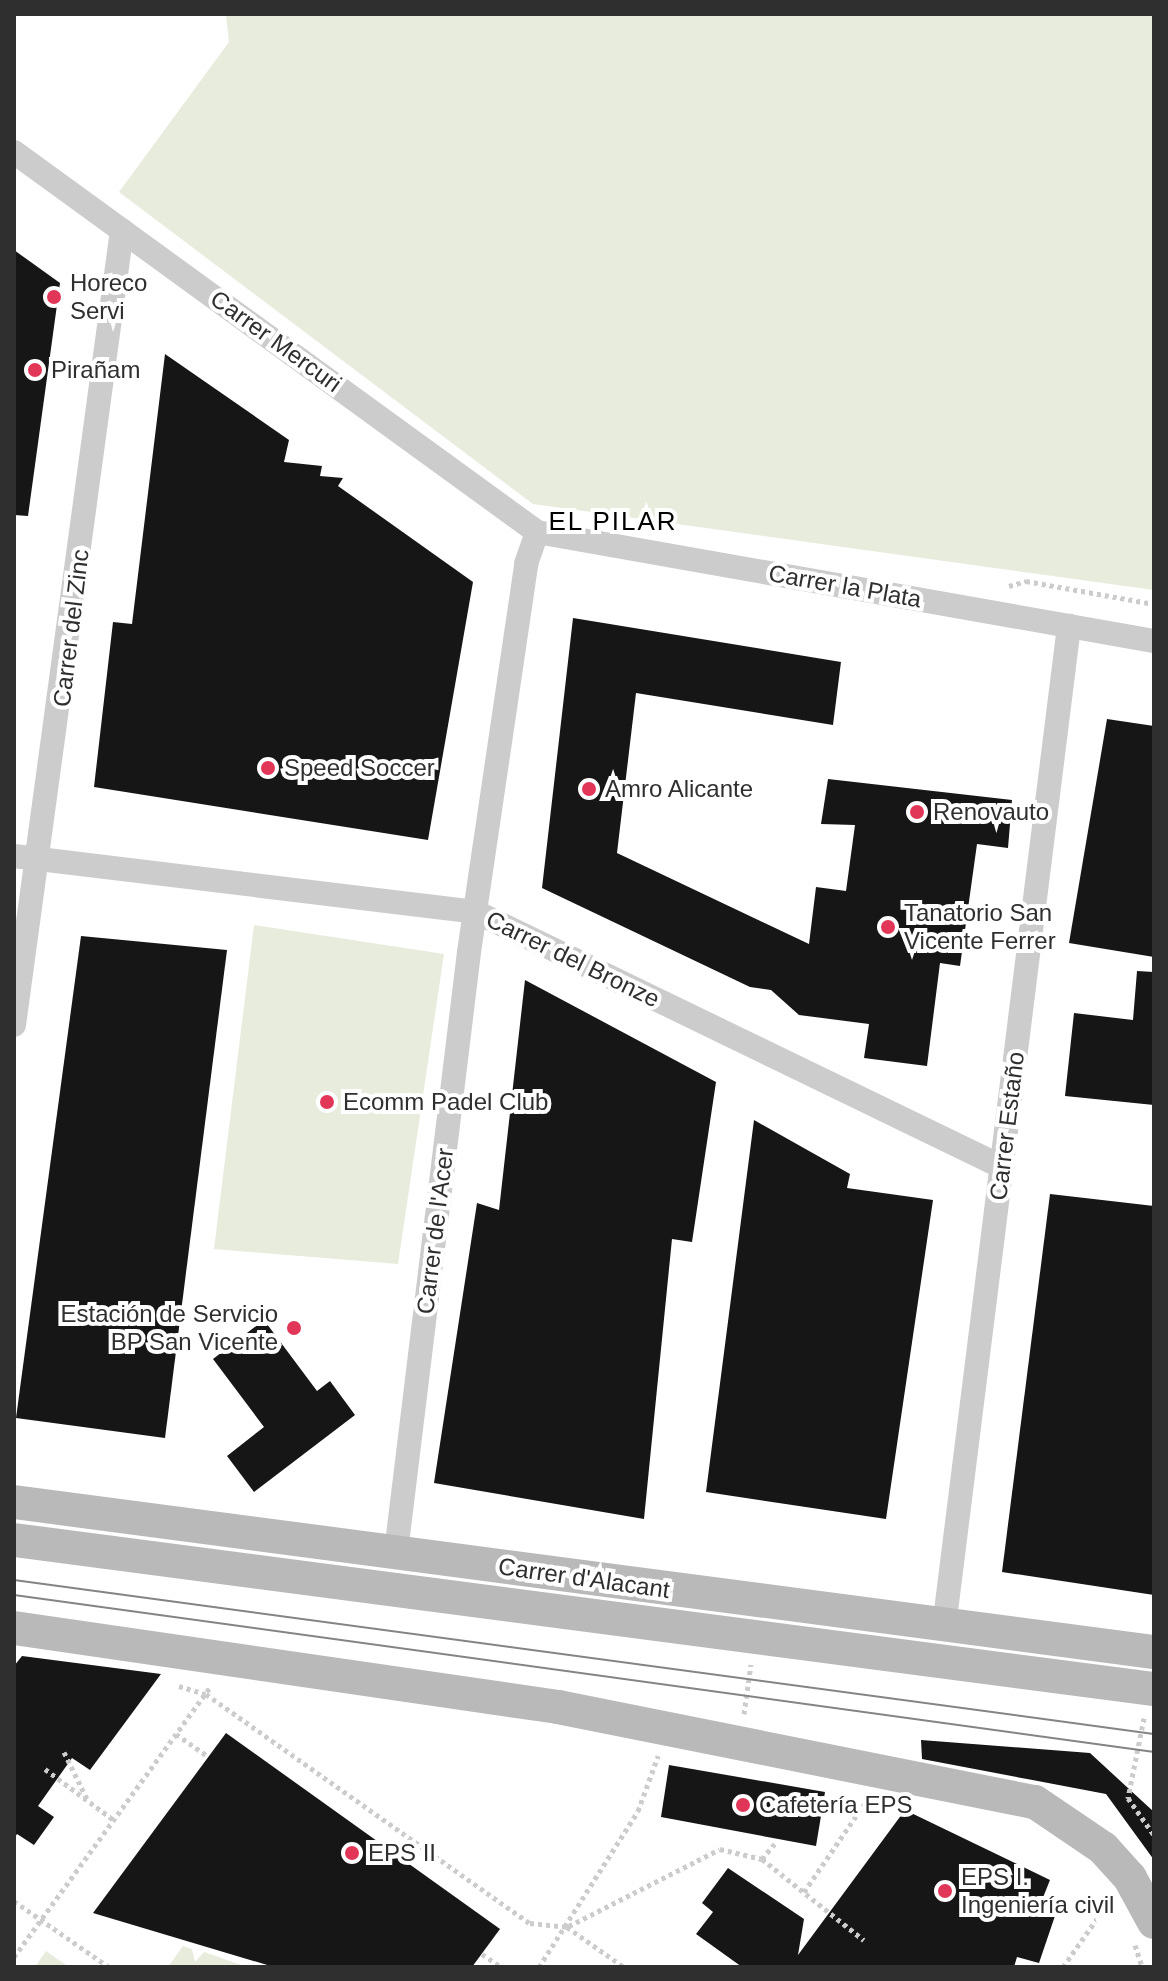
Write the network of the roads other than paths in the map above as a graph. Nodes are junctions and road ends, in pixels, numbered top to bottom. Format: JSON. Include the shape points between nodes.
{"nodes":[{"id":1,"x":14,"y":152,"type":"edge"},
{"id":2,"x":122,"y":230,"type":"junction"},
{"id":3,"x":537,"y":532,"type":"junction"},
{"id":4,"x":1069,"y":626,"type":"junction"},
{"id":5,"x":1154,"y":641,"type":"edge"},
{"id":6,"x":14,"y":856,"type":"edge"},
{"id":7,"x":42,"y":860,"type":"junction"},
{"id":8,"x":476,"y":912,"type":"junction"},
{"id":9,"x":14,"y":1025,"type":"edge"},
{"id":10,"x":1002,"y":1167,"type":"junction"},
{"id":11,"x":14,"y":1502,"type":"edge"},
{"id":12,"x":14,"y":1540,"type":"edge"},
{"id":13,"x":396,"y":1552,"type":"junction"},
{"id":14,"x":944,"y":1627,"type":"junction"},
{"id":15,"x":14,"y":1628,"type":"edge"},
{"id":16,"x":1154,"y":1652,"type":"edge"},
{"id":17,"x":1152,"y":1689,"type":"edge"},
{"id":18,"x":1154,"y":1922,"type":"edge"}],
"edges":[{"from":1,"to":2,"type":"street","name":"Carrer Mercuri"},
{"from":2,"to":3,"type":"street","name":"Carrer Mercuri"},
{"from":2,"to":7,"type":"street","name":"Carrer del Zinc"},
{"from":3,"to":4,"type":"street","name":"Carrer la Plata"},
{"from":3,"to":8,"type":"street","name":"Carrer de l'Acer","via":[[526,564]]},
{"from":4,"to":5,"type":"street","name":"Carrer la Plata"},
{"from":4,"to":10,"type":"street","name":"Carrer Estaño"},
{"from":6,"to":7,"type":"street","name":"Carrer del Bronze"},
{"from":7,"to":8,"type":"street","name":"Carrer del Bronze"},
{"from":7,"to":9,"type":"street","name":"Carrer del Zinc"},
{"from":8,"to":10,"type":"street","name":"Carrer del Bronze"},
{"from":8,"to":13,"type":"street","name":"Carrer de l'Acer"},
{"from":10,"to":14,"type":"street","name":"Carrer Estaño"},
{"from":11,"to":13,"type":"main road","name":"Carrer d'Alacant"},
{"from":12,"to":17,"type":"main road","name":"Carrer d'Alacant"},
{"from":13,"to":14,"type":"main road","name":"Carrer d'Alacant"},
{"from":14,"to":16,"type":"main road","name":"Carrer d'Alacant"},
{"from":15,"to":18,"type":"main road","via":[[558,1707],[1035,1802],[1103,1848],[1130,1878]]}]}
